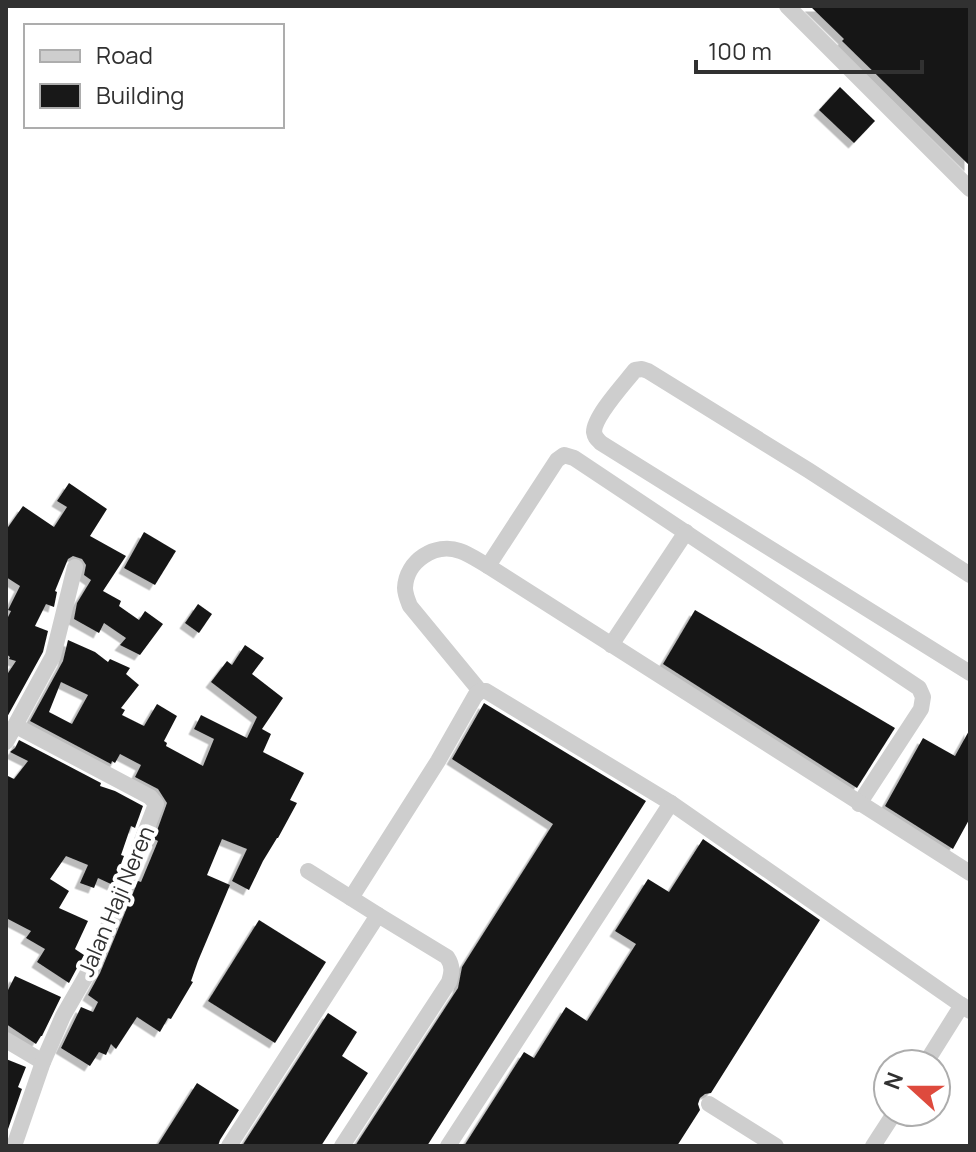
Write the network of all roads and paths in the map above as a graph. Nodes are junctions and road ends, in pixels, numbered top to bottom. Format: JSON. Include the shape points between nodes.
{"nodes":[{"id":1,"x":787,"y":6,"type":"edge"},
{"id":2,"x":970,"y":189,"type":"edge"},
{"id":3,"x":686,"y":532,"type":"junction"},
{"id":4,"x":488,"y":566,"type":"junction"},
{"id":5,"x":75,"y":567,"type":"dead end"},
{"id":6,"x":970,"y":575,"type":"edge"},
{"id":7,"x":611,"y":645,"type":"junction"},
{"id":8,"x":970,"y":673,"type":"edge"},
{"id":9,"x":480,"y":691,"type":"junction"},
{"id":10,"x":16,"y":726,"type":"junction"},
{"id":11,"x":6,"y":742,"type":"edge"},
{"id":12,"x":671,"y":803,"type":"junction"},
{"id":13,"x":859,"y":804,"type":"junction"},
{"id":14,"x":308,"y":871,"type":"dead end"},
{"id":15,"x":970,"y":873,"type":"edge"},
{"id":16,"x":351,"y":898,"type":"junction"},
{"id":17,"x":378,"y":915,"type":"junction"},
{"id":18,"x":966,"y":1008,"type":"edge"},
{"id":19,"x":6,"y":1040,"type":"edge"},
{"id":20,"x":937,"y":1048,"type":"edge"},
{"id":21,"x":43,"y":1062,"type":"junction"},
{"id":22,"x":709,"y":1104,"type":"dead end"},
{"id":23,"x":885,"y":1128,"type":"edge"},
{"id":24,"x":14,"y":1146,"type":"edge"},
{"id":25,"x":229,"y":1146,"type":"edge"},
{"id":26,"x":342,"y":1146,"type":"edge"},
{"id":27,"x":448,"y":1146,"type":"edge"},
{"id":28,"x":776,"y":1146,"type":"edge"},
{"id":29,"x":873,"y":1146,"type":"edge"}],
"edges":[{"from":1,"to":2,"type":"street"},
{"from":3,"to":4,"type":"street","via":[[564,455]]},
{"from":3,"to":7,"type":"street"},
{"from":3,"to":13,"type":"street","via":[[919,688],[921,709]]},
{"from":4,"to":7,"type":"street"},
{"from":4,"to":9,"type":"street","via":[[458,550],[429,552],[409,572],[405,589],[410,606]]},
{"from":5,"to":10,"type":"street","via":[[53,656]]},
{"from":6,"to":8,"type":"street","via":[[648,371],[635,370],[596,424],[601,443]]},
{"from":7,"to":13,"type":"street"},
{"from":9,"to":12,"type":"street","via":[[492,693]]},
{"from":9,"to":16,"type":"street"},
{"from":10,"to":11,"type":"street"},
{"from":10,"to":21,"type":"street","name":"Jalan Haji Neren","via":[[156,804],[96,955]]},
{"from":12,"to":18,"type":"street"},
{"from":12,"to":27,"type":"street"},
{"from":13,"to":15,"type":"street"},
{"from":14,"to":16,"type":"street"},
{"from":16,"to":17,"type":"street"},
{"from":17,"to":25,"type":"street"},
{"from":17,"to":26,"type":"street","via":[[447,957],[452,973]]},
{"from":18,"to":20,"type":"street"},
{"from":19,"to":21,"type":"street"},
{"from":21,"to":24,"type":"street","name":"Jalan Haji Neren"},
{"from":22,"to":28,"type":"street"},
{"from":23,"to":29,"type":"street"}]}
